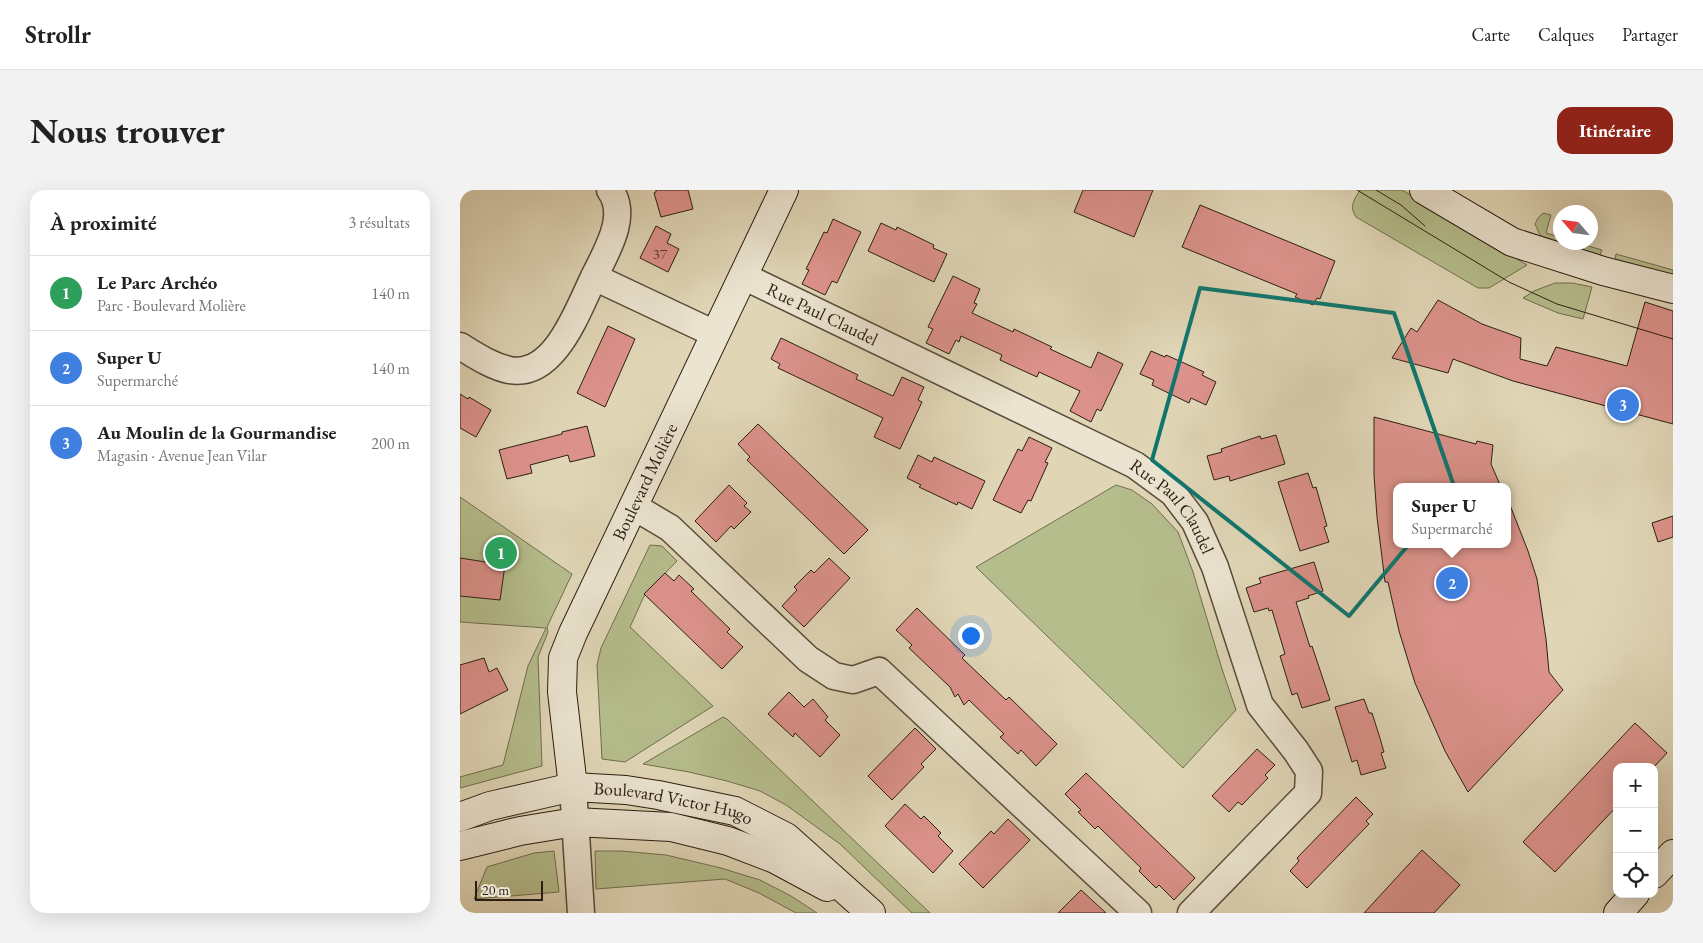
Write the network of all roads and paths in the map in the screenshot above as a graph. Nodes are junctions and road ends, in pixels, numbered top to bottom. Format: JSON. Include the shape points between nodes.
{"nodes":[{"id":1,"x":610,"y":190,"type":"edge"},
{"id":2,"x":784,"y":190,"type":"edge"},
{"id":3,"x":1424,"y":190,"type":"edge"},
{"id":4,"x":743,"y":276,"type":"junction"},
{"id":5,"x":594,"y":277,"type":"junction"},
{"id":6,"x":1673,"y":290,"type":"edge"},
{"id":7,"x":715,"y":334,"type":"junction"},
{"id":8,"x":460,"y":346,"type":"edge"},
{"id":9,"x":633,"y":506,"type":"junction"},
{"id":10,"x":573,"y":787,"type":"junction"},
{"id":11,"x":460,"y":817,"type":"edge"},
{"id":12,"x":575,"y":822,"type":"junction"},
{"id":13,"x":460,"y":846,"type":"edge"},
{"id":14,"x":1673,"y":854,"type":"edge"},
{"id":15,"x":1658,"y":870,"type":"edge"},
{"id":16,"x":1631,"y":898,"type":"edge"},
{"id":17,"x":866,"y":908,"type":"edge"},
{"id":18,"x":581,"y":913,"type":"edge"},
{"id":19,"x":1138,"y":913,"type":"edge"},
{"id":20,"x":1191,"y":913,"type":"edge"},
{"id":21,"x":1618,"y":913,"type":"edge"}],
"edges":[{"from":1,"to":5,"type":"street","via":[[618,211],[615,230]]},
{"from":2,"to":4,"type":"street","name":"Boulevard Molière"},
{"from":3,"to":6,"type":"street","via":[[1512,242]]},
{"from":4,"to":7,"type":"street","name":"Boulevard Molière"},
{"from":4,"to":20,"type":"street","name":"Rue Paul Claudel","via":[[1135,465],[1173,493],[1195,522],[1215,567],[1260,705],[1309,771],[1308,793]]},
{"from":5,"to":7,"type":"street"},
{"from":5,"to":8,"type":"street","via":[[558,347],[540,363],[526,369],[509,370],[491,364]]},
{"from":7,"to":9,"type":"street","name":"Boulevard Molière"},
{"from":9,"to":10,"type":"street","name":"Boulevard Molière","via":[[563,658],[562,692]]},
{"from":9,"to":19,"type":"street","via":[[670,528],[821,668],[834,676],[852,680],[880,671]]},
{"from":10,"to":11,"type":"street","name":"Boulevard Victor Hugo","via":[[506,802]]},
{"from":10,"to":12,"type":"street"},
{"from":10,"to":17,"type":"street","name":"Boulevard Victor Hugo","via":[[626,790],[735,811],[786,837]]},
{"from":12,"to":13,"type":"street","name":"Boulevard Victor Hugo"},
{"from":12,"to":17,"type":"street","name":"Boulevard Victor Hugo","via":[[671,827],[728,841],[775,859]]},
{"from":12,"to":18,"type":"street"},
{"from":14,"to":15,"type":"street"},
{"from":16,"to":21,"type":"street"}]}
